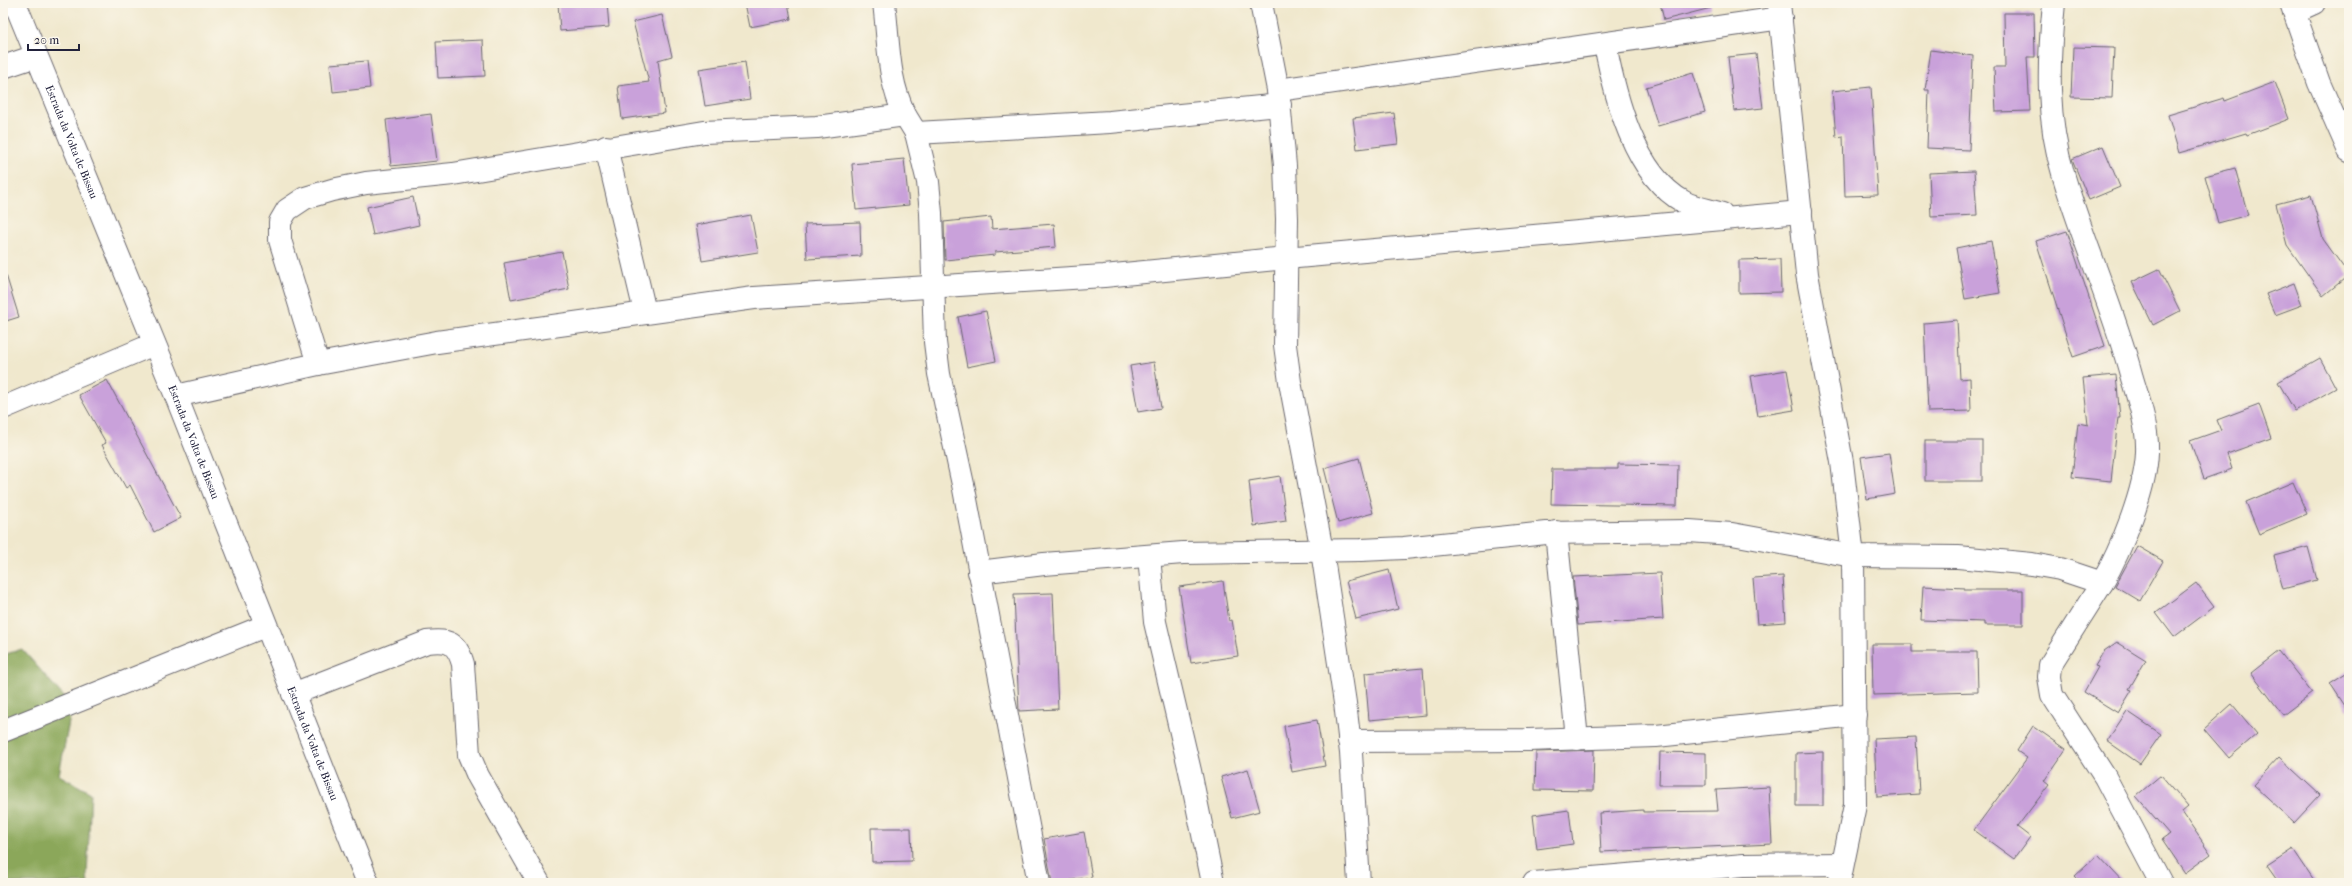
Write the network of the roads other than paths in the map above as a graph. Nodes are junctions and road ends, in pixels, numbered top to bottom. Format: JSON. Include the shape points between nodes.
{"nodes":[{"id":1,"x":15,"y":3,"type":"edge"},
{"id":2,"x":884,"y":3,"type":"edge"},
{"id":3,"x":1261,"y":3,"type":"edge"},
{"id":4,"x":2048,"y":3,"type":"edge"},
{"id":5,"x":2054,"y":3,"type":"edge"},
{"id":6,"x":2314,"y":3,"type":"edge"},
{"id":7,"x":2292,"y":8,"type":"edge"},
{"id":8,"x":1780,"y":10,"type":"edge"},
{"id":9,"x":1605,"y":44,"type":"junction"},
{"id":10,"x":36,"y":56,"type":"junction"},
{"id":11,"x":3,"y":66,"type":"edge"},
{"id":12,"x":1279,"y":98,"type":"junction"},
{"id":13,"x":905,"y":115,"type":"junction"},
{"id":14,"x":916,"y":133,"type":"junction"},
{"id":15,"x":606,"y":147,"type":"junction"},
{"id":16,"x":2349,"y":151,"type":"edge"},
{"id":17,"x":1801,"y":212,"type":"junction"},
{"id":18,"x":1732,"y":217,"type":"junction"},
{"id":19,"x":1286,"y":258,"type":"junction"},
{"id":20,"x":934,"y":288,"type":"junction"},
{"id":21,"x":645,"y":312,"type":"junction"},
{"id":22,"x":154,"y":344,"type":"junction"},
{"id":23,"x":318,"y":364,"type":"junction"},
{"id":24,"x":176,"y":396,"type":"junction"},
{"id":25,"x":3,"y":408,"type":"edge"},
{"id":26,"x":1556,"y":532,"type":"junction"},
{"id":27,"x":1322,"y":551,"type":"junction"},
{"id":28,"x":1149,"y":556,"type":"junction"},
{"id":29,"x":1853,"y":556,"type":"junction"},
{"id":30,"x":979,"y":572,"type":"junction"},
{"id":31,"x":2102,"y":583,"type":"junction"},
{"id":32,"x":265,"y":626,"type":"junction"},
{"id":33,"x":293,"y":694,"type":"junction"},
{"id":34,"x":1855,"y":715,"type":"junction"},
{"id":35,"x":3,"y":731,"type":"edge"},
{"id":36,"x":1577,"y":739,"type":"junction"},
{"id":37,"x":1349,"y":742,"type":"junction"},
{"id":38,"x":1841,"y":874,"type":"edge"},
{"id":39,"x":1656,"y":878,"type":"edge"},
{"id":40,"x":368,"y":883,"type":"edge"},
{"id":41,"x":539,"y":883,"type":"edge"},
{"id":42,"x":1039,"y":883,"type":"edge"},
{"id":43,"x":1213,"y":883,"type":"edge"},
{"id":44,"x":1359,"y":883,"type":"edge"},
{"id":45,"x":1534,"y":883,"type":"edge"},
{"id":46,"x":2161,"y":883,"type":"edge"}],
"edges":[{"from":1,"to":10,"type":"street","name":"Estrada da Volta de Bissau"},
{"from":2,"to":13,"type":"street","via":[[890,76]]},
{"from":3,"to":12,"type":"street"},
{"from":4,"to":5,"type":"street"},
{"from":5,"to":31,"type":"street","via":[[2048,85],[2052,125],[2064,177],[2119,329],[2142,414],[2147,451],[2144,480],[2112,565]]},
{"from":6,"to":7,"type":"street"},
{"from":7,"to":16,"type":"street","via":[[2319,83]]},
{"from":8,"to":9,"type":"street"},
{"from":8,"to":17,"type":"street"},
{"from":9,"to":12,"type":"street"},
{"from":9,"to":18,"type":"street","via":[[1611,75],[1635,145],[1650,173],[1667,191],[1684,202]]},
{"from":10,"to":11,"type":"street"},
{"from":10,"to":22,"type":"street","name":"Estrada da Volta de Bissau"},
{"from":12,"to":14,"type":"street","via":[[1110,122]]},
{"from":12,"to":19,"type":"street","via":[[1285,166]]},
{"from":13,"to":14,"type":"street"},
{"from":13,"to":15,"type":"street","via":[[817,127],[704,132]]},
{"from":14,"to":20,"type":"street","via":[[928,182]]},
{"from":15,"to":21,"type":"street"},
{"from":15,"to":23,"type":"street","via":[[453,174],[359,184],[305,198],[287,210],[280,222],[280,240]]},
{"from":17,"to":18,"type":"street"},
{"from":17,"to":29,"type":"street","via":[[1807,274],[1842,462]]},
{"from":18,"to":19,"type":"street"},
{"from":19,"to":20,"type":"street","via":[[1111,276]]},
{"from":19,"to":27,"type":"street","via":[[1285,345]]},
{"from":20,"to":21,"type":"street","via":[[754,298]]},
{"from":20,"to":30,"type":"street","via":[[935,342],[939,374]]},
{"from":21,"to":23,"type":"street","via":[[437,342]]},
{"from":22,"to":24,"type":"street","name":"Estrada da Volta de Bissau"},
{"from":22,"to":25,"type":"street"},
{"from":23,"to":24,"type":"street"},
{"from":24,"to":32,"type":"street","name":"Estrada da Volta de Bissau"},
{"from":26,"to":27,"type":"street","via":[[1404,548]]},
{"from":26,"to":29,"type":"street","via":[[1724,533]]},
{"from":26,"to":36,"type":"street"},
{"from":27,"to":28,"type":"street","via":[[1215,552]]},
{"from":27,"to":37,"type":"street"},
{"from":28,"to":30,"type":"street"},
{"from":28,"to":43,"type":"street","via":[[1155,622]]},
{"from":29,"to":31,"type":"street","via":[[1958,557],[2032,564],[2060,569]]},
{"from":29,"to":34,"type":"street"},
{"from":30,"to":42,"type":"street"},
{"from":31,"to":46,"type":"street","via":[[2050,665],[2048,677],[2052,696],[2106,777]]},
{"from":32,"to":33,"type":"street","name":"Estrada da Volta de Bissau"},
{"from":32,"to":35,"type":"street"},
{"from":33,"to":40,"type":"street","name":"Estrada da Volta de Bissau"},
{"from":33,"to":41,"type":"street","via":[[427,642],[441,640],[451,643],[459,651],[463,664],[469,755],[478,776]]},
{"from":34,"to":36,"type":"street","via":[[1682,734]]},
{"from":34,"to":38,"type":"street","via":[[1855,806]]},
{"from":36,"to":37,"type":"street"},
{"from":37,"to":44,"type":"street"},
{"from":38,"to":39,"type":"street","via":[[1744,865]]},
{"from":39,"to":45,"type":"street"}]}
